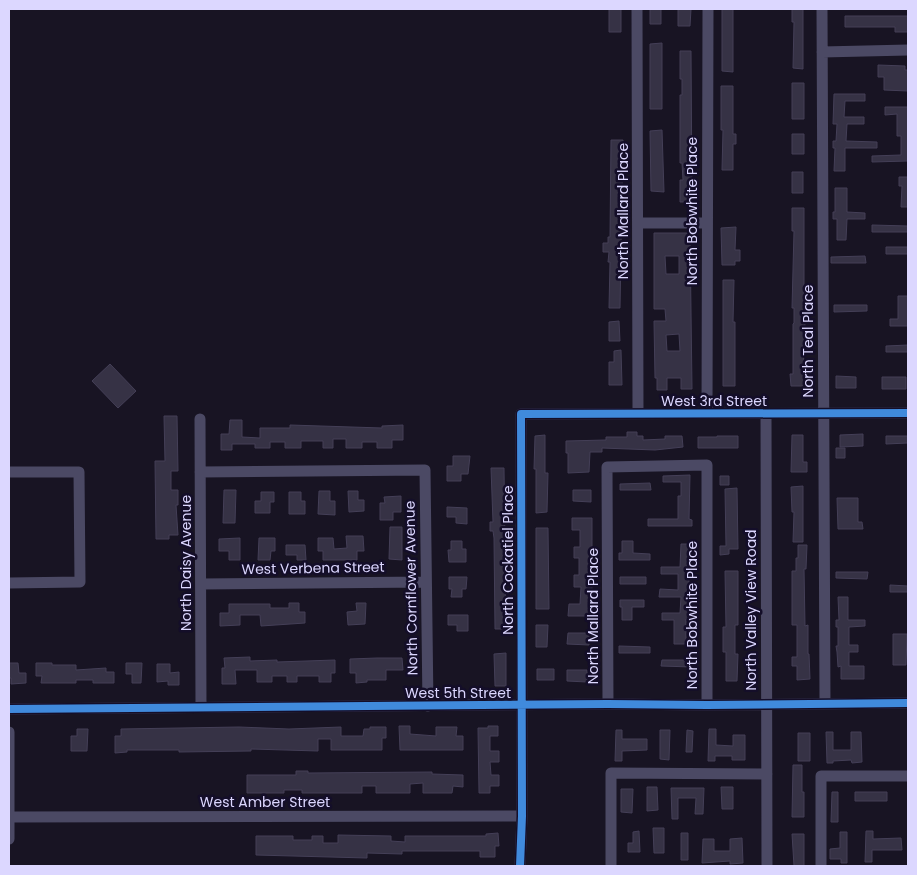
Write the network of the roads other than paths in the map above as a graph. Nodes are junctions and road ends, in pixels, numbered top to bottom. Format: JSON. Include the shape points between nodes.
{"nodes":[{"id":1,"x":638,"y":9,"type":"edge"},
{"id":2,"x":708,"y":9,"type":"edge"},
{"id":3,"x":822,"y":9,"type":"edge"},
{"id":4,"x":908,"y":50,"type":"edge"},
{"id":5,"x":822,"y":52,"type":"junction"},
{"id":6,"x":638,"y":223,"type":"junction"},
{"id":7,"x":707,"y":223,"type":"junction"},
{"id":8,"x":908,"y":412,"type":"edge"},
{"id":9,"x":638,"y":413,"type":"junction"},
{"id":10,"x":706,"y":413,"type":"junction"},
{"id":11,"x":766,"y":413,"type":"junction"},
{"id":12,"x":824,"y":413,"type":"junction"},
{"id":13,"x":520,"y":414,"type":"joint"},
{"id":14,"x":200,"y":419,"type":"dead end"},
{"id":15,"x":707,"y":465,"type":"joint"},
{"id":16,"x":9,"y":472,"type":"edge"},
{"id":17,"x":200,"y":472,"type":"junction"},
{"id":18,"x":426,"y":582,"type":"junction"},
{"id":19,"x":9,"y":583,"type":"edge"},
{"id":20,"x":201,"y":584,"type":"junction"},
{"id":21,"x":825,"y":703,"type":"junction"},
{"id":22,"x":908,"y":703,"type":"edge"},
{"id":23,"x":608,"y":704,"type":"junction"},
{"id":24,"x":707,"y":705,"type":"junction"},
{"id":25,"x":766,"y":705,"type":"junction"},
{"id":26,"x":428,"y":706,"type":"junction"},
{"id":27,"x":521,"y":706,"type":"junction"},
{"id":28,"x":201,"y":707,"type":"junction"},
{"id":29,"x":9,"y":708,"type":"edge"},
{"id":30,"x":9,"y":732,"type":"edge"},
{"id":31,"x":767,"y":774,"type":"junction"},
{"id":32,"x":908,"y":776,"type":"edge"},
{"id":33,"x":522,"y":816,"type":"junction"},
{"id":34,"x":9,"y":817,"type":"edge"},
{"id":35,"x":9,"y":839,"type":"edge"},
{"id":36,"x":520,"y":866,"type":"edge"},
{"id":37,"x":611,"y":866,"type":"edge"},
{"id":38,"x":767,"y":866,"type":"edge"},
{"id":39,"x":821,"y":866,"type":"edge"}],
"edges":[{"from":1,"to":6,"type":"street","name":"North Mallard Place"},
{"from":2,"to":7,"type":"street","name":"North Bobwhite Place"},
{"from":3,"to":5,"type":"street","name":"North Teal Place"},
{"from":4,"to":5,"type":"street"},
{"from":5,"to":12,"type":"street","name":"North Teal Place"},
{"from":6,"to":7,"type":"street"},
{"from":6,"to":9,"type":"street","name":"North Mallard Place"},
{"from":7,"to":10,"type":"street","name":"North Bobwhite Place"},
{"from":8,"to":12,"type":"street","name":"West 3rd Street"},
{"from":9,"to":10,"type":"street","name":"West 3rd Street"},
{"from":9,"to":13,"type":"street","name":"West 3rd Street"},
{"from":10,"to":11,"type":"street","name":"West 3rd Street"},
{"from":11,"to":12,"type":"street","name":"West 3rd Street"},
{"from":11,"to":25,"type":"street","name":"North Valley View Road"},
{"from":12,"to":21,"type":"street","name":"North Teal Place"},
{"from":13,"to":27,"type":"street","name":"North Cockatiel Place"},
{"from":14,"to":17,"type":"street","name":"North Daisy Avenue"},
{"from":15,"to":23,"type":"street","name":"North Mallard Place","via":[[607,467]]},
{"from":15,"to":24,"type":"street","name":"North Bobwhite Place"},
{"from":16,"to":19,"type":"street","via":[[79,472],[80,582]]},
{"from":17,"to":18,"type":"street","name":"North Cornflower Avenue","via":[[425,470]]},
{"from":17,"to":20,"type":"street","name":"North Daisy Avenue"},
{"from":18,"to":20,"type":"street","name":"West Verbena Street"},
{"from":18,"to":26,"type":"street","name":"North Cornflower Avenue"},
{"from":20,"to":28,"type":"street","name":"North Daisy Avenue"},
{"from":21,"to":22,"type":"street","name":"West 5th Street"},
{"from":21,"to":25,"type":"street","name":"West 5th Street"},
{"from":23,"to":24,"type":"street","name":"West 5th Street"},
{"from":23,"to":27,"type":"street","name":"West 5th Street"},
{"from":24,"to":25,"type":"street","name":"West 5th Street"},
{"from":25,"to":31,"type":"street","name":"North Valley View Road"},
{"from":26,"to":27,"type":"street","name":"West 5th Street"},
{"from":26,"to":28,"type":"street","name":"West 5th Street"},
{"from":27,"to":33,"type":"street","name":"North Cockatiel Place"},
{"from":28,"to":29,"type":"street","name":"West 5th Street"},
{"from":30,"to":34,"type":"street"},
{"from":31,"to":37,"type":"street","via":[[611,773]]},
{"from":31,"to":38,"type":"street","name":"North Valley View Road"},
{"from":32,"to":39,"type":"street","via":[[820,776]]},
{"from":33,"to":34,"type":"street","name":"West Amber Street"},
{"from":33,"to":36,"type":"street","name":"North Cockatiel Place"},
{"from":34,"to":35,"type":"street"}]}
